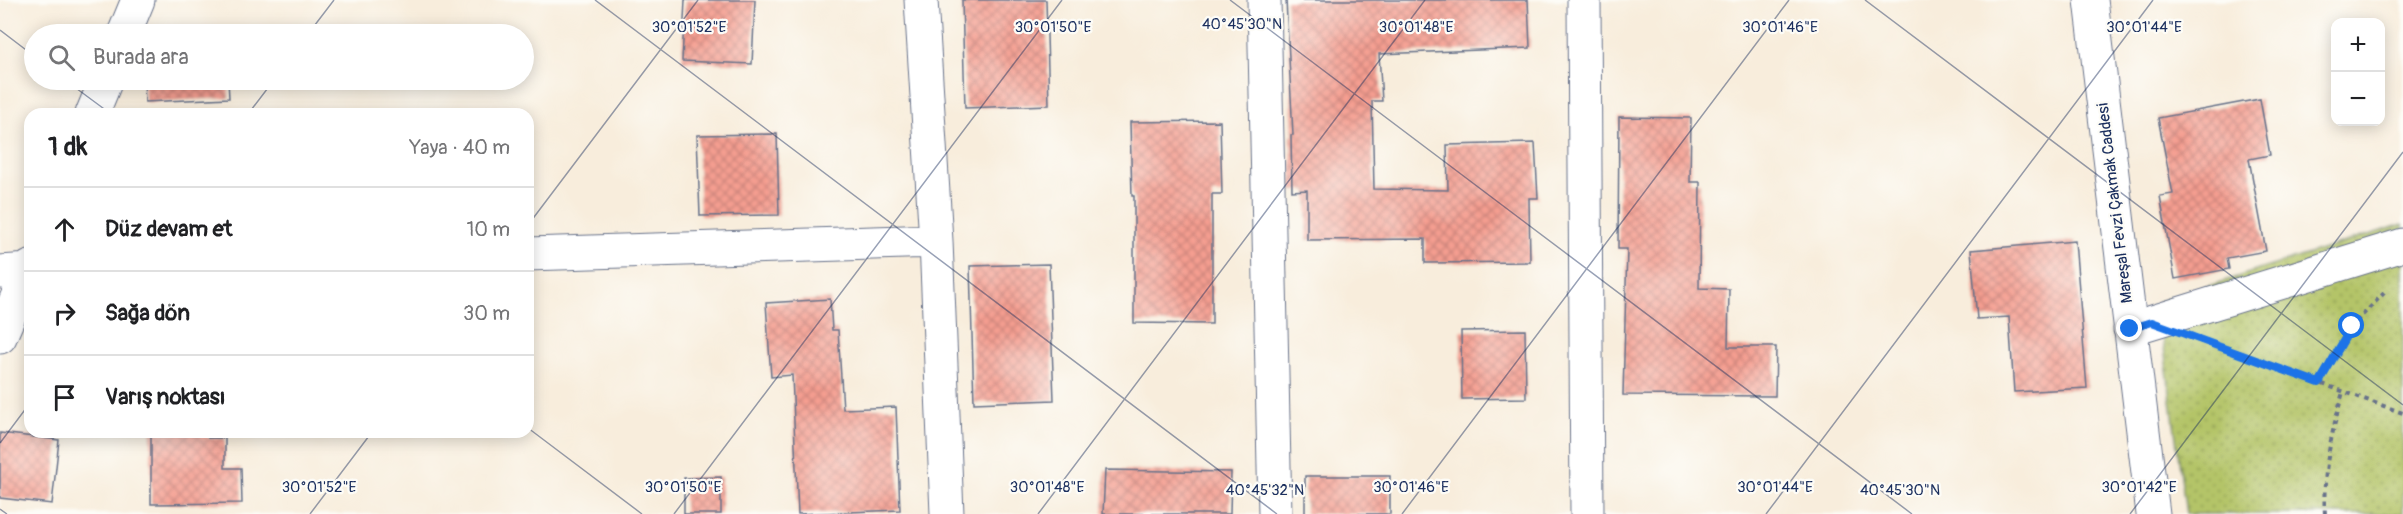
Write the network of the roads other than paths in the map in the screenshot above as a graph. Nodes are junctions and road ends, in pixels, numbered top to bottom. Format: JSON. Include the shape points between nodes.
{"nodes":[{"id":1,"x":138,"y":0,"type":"edge"},
{"id":2,"x":921,"y":0,"type":"edge"},
{"id":3,"x":1264,"y":0,"type":"edge"},
{"id":4,"x":1584,"y":0,"type":"edge"},
{"id":5,"x":2091,"y":0,"type":"edge"},
{"id":6,"x":128,"y":24,"type":"edge"},
{"id":7,"x":102,"y":90,"type":"edge"},
{"id":8,"x":94,"y":108,"type":"edge"},
{"id":9,"x":936,"y":240,"type":"junction"},
{"id":10,"x":2403,"y":245,"type":"edge"},
{"id":11,"x":534,"y":254,"type":"edge"},
{"id":12,"x":22,"y":270,"type":"edge"},
{"id":13,"x":2130,"y":329,"type":"junction"},
{"id":14,"x":0,"y":337,"type":"edge"},
{"id":15,"x":946,"y":514,"type":"edge"},
{"id":16,"x":1275,"y":514,"type":"edge"},
{"id":17,"x":1587,"y":514,"type":"edge"},
{"id":18,"x":2153,"y":514,"type":"edge"}],
"edges":[{"from":1,"to":6,"type":"street"},
{"from":2,"to":9,"type":"street"},
{"from":3,"to":16,"type":"street"},
{"from":4,"to":17,"type":"street"},
{"from":5,"to":13,"type":"street","name":"Mareşal Fevzi Çakmak Caddesi"},
{"from":7,"to":8,"type":"street"},
{"from":9,"to":11,"type":"street"},
{"from":9,"to":15,"type":"street"},
{"from":10,"to":13,"type":"street"},
{"from":12,"to":14,"type":"street"},
{"from":13,"to":18,"type":"street","name":"Mareşal Fevzi Çakmak Caddesi"}]}
